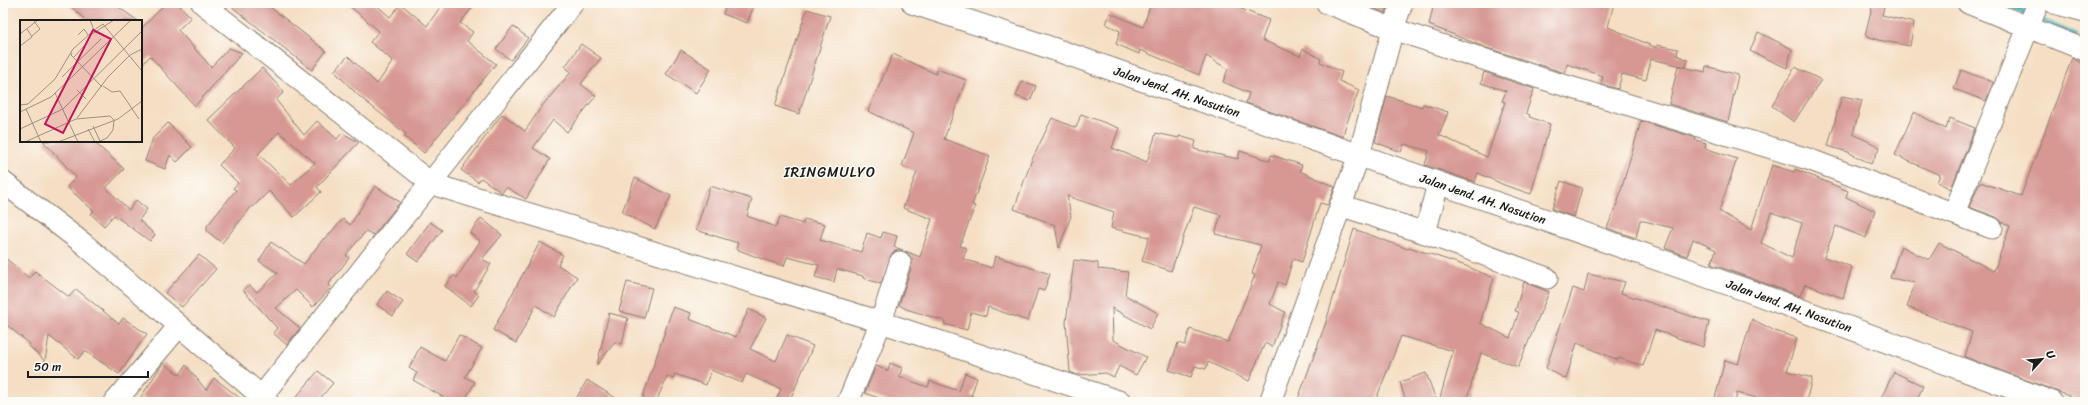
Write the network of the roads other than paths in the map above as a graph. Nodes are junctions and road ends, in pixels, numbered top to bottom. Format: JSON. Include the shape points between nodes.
{"nodes":[{"id":1,"x":202,"y":3,"type":"edge"},
{"id":2,"x":573,"y":3,"type":"edge"},
{"id":3,"x":913,"y":3,"type":"edge"},
{"id":4,"x":1328,"y":3,"type":"edge"},
{"id":5,"x":1402,"y":3,"type":"edge"},
{"id":6,"x":1968,"y":3,"type":"edge"},
{"id":7,"x":2085,"y":11,"type":"edge"},
{"id":8,"x":2037,"y":12,"type":"edge"},
{"id":9,"x":1393,"y":29,"type":"junction"},
{"id":10,"x":2085,"y":50,"type":"edge"},
{"id":11,"x":1359,"y":155,"type":"junction"},
{"id":12,"x":3,"y":182,"type":"edge"},
{"id":13,"x":432,"y":184,"type":"junction"},
{"id":14,"x":1438,"y":184,"type":"junction"},
{"id":15,"x":1340,"y":205,"type":"junction"},
{"id":16,"x":1954,"y":213,"type":"junction"},
{"id":17,"x":1992,"y":228,"type":"dead end"},
{"id":18,"x":1426,"y":233,"type":"junction"},
{"id":19,"x":900,"y":262,"type":"dead end"},
{"id":20,"x":1547,"y":278,"type":"dead end"},
{"id":21,"x":881,"y":322,"type":"junction"},
{"id":22,"x":179,"y":326,"type":"junction"},
{"id":23,"x":262,"y":400,"type":"edge"},
{"id":24,"x":115,"y":402,"type":"edge"},
{"id":25,"x":848,"y":402,"type":"edge"},
{"id":26,"x":1121,"y":402,"type":"edge"},
{"id":27,"x":1270,"y":402,"type":"edge"},
{"id":28,"x":2051,"y":402,"type":"edge"}],
"edges":[{"from":1,"to":13,"type":"street"},
{"from":2,"to":13,"type":"street"},
{"from":3,"to":11,"type":"highway","name":"Jalan Jend. AH. Nasution"},
{"from":4,"to":9,"type":"street"},
{"from":5,"to":9,"type":"street"},
{"from":6,"to":8,"type":"street"},
{"from":7,"to":8,"type":"street"},
{"from":8,"to":10,"type":"street"},
{"from":8,"to":16,"type":"street"},
{"from":9,"to":11,"type":"street"},
{"from":9,"to":16,"type":"street","via":[[1540,78],[1808,159]]},
{"from":11,"to":14,"type":"highway","name":"Jalan Jend. AH. Nasution"},
{"from":11,"to":15,"type":"street"},
{"from":12,"to":22,"type":"street","via":[[84,244]]},
{"from":13,"to":21,"type":"street"},
{"from":13,"to":23,"type":"street"},
{"from":14,"to":18,"type":"street"},
{"from":14,"to":28,"type":"highway","name":"Jalan Jend. AH. Nasution","via":[[1749,291]]},
{"from":15,"to":18,"type":"street"},
{"from":15,"to":27,"type":"street"},
{"from":16,"to":17,"type":"street"},
{"from":18,"to":20,"type":"street"},
{"from":19,"to":21,"type":"street"},
{"from":21,"to":25,"type":"street"},
{"from":21,"to":26,"type":"street"},
{"from":22,"to":23,"type":"street"},
{"from":22,"to":24,"type":"street"}]}
